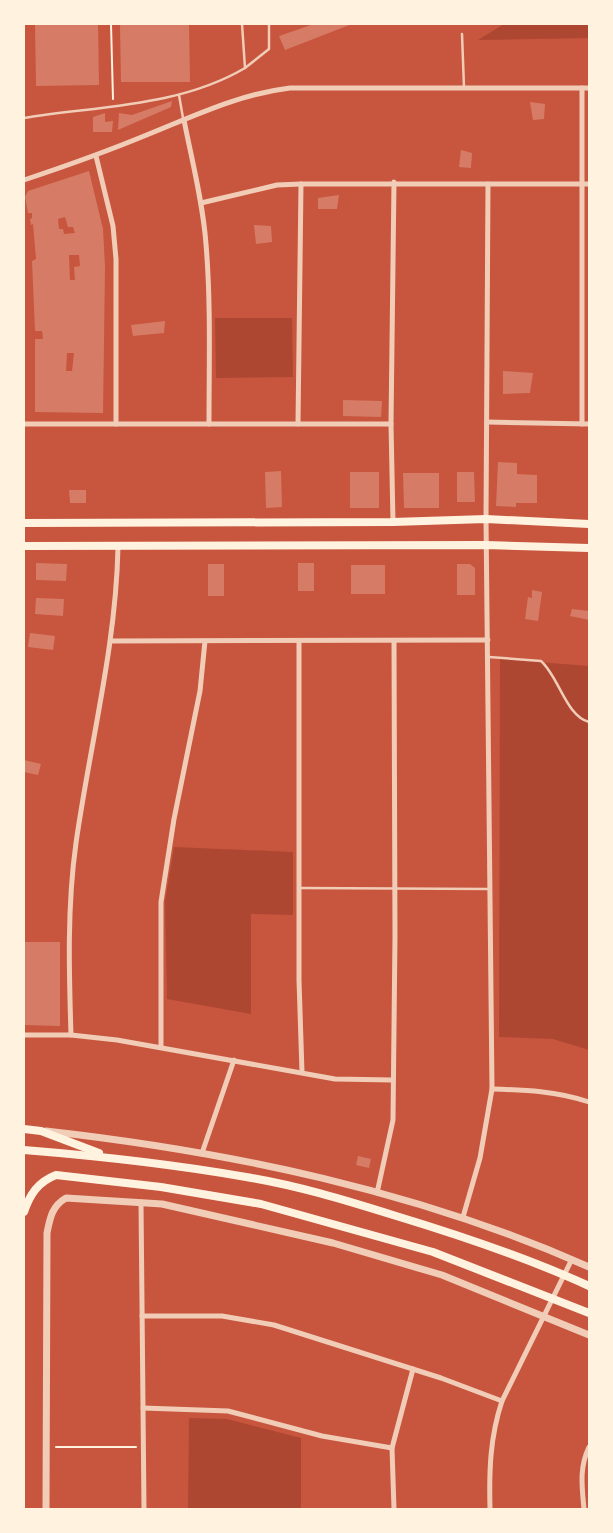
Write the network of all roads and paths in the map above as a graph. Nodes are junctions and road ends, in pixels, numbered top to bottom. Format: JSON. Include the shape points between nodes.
{"nodes":[{"id":1,"x":111,"y":24,"type":"edge"},
{"id":2,"x":242,"y":24,"type":"edge"},
{"id":3,"x":269,"y":24,"type":"edge"},
{"id":4,"x":462,"y":34,"type":"dead end"},
{"id":5,"x":245,"y":68,"type":"junction"},
{"id":6,"x":464,"y":87,"type":"junction"},
{"id":7,"x":582,"y":88,"type":"junction"},
{"id":8,"x":589,"y":88,"type":"edge"},
{"id":9,"x":179,"y":96,"type":"junction"},
{"id":10,"x":113,"y":105,"type":"junction"},
{"id":11,"x":24,"y":118,"type":"edge"},
{"id":12,"x":184,"y":120,"type":"junction"},
{"id":13,"x":96,"y":156,"type":"junction"},
{"id":14,"x":24,"y":180,"type":"edge"},
{"id":15,"x":394,"y":182,"type":"junction"},
{"id":16,"x":301,"y":184,"type":"junction"},
{"id":17,"x":488,"y":184,"type":"junction"},
{"id":18,"x":582,"y":184,"type":"junction"},
{"id":19,"x":589,"y":184,"type":"edge"},
{"id":20,"x":201,"y":203,"type":"junction"},
{"id":21,"x":487,"y":422,"type":"junction"},
{"id":22,"x":24,"y":424,"type":"edge"},
{"id":23,"x":116,"y":424,"type":"junction"},
{"id":24,"x":209,"y":424,"type":"junction"},
{"id":25,"x":298,"y":424,"type":"junction"},
{"id":26,"x":391,"y":424,"type":"junction"},
{"id":27,"x":582,"y":424,"type":"junction"},
{"id":28,"x":589,"y":424,"type":"edge"},
{"id":29,"x":486,"y":519,"type":"junction"},
{"id":30,"x":393,"y":522,"type":"junction"},
{"id":31,"x":24,"y":523,"type":"edge"},
{"id":32,"x":589,"y":524,"type":"edge"},
{"id":33,"x":486,"y":545,"type":"junction"},
{"id":34,"x":24,"y":546,"type":"edge"},
{"id":35,"x":118,"y":547,"type":"junction"},
{"id":36,"x":589,"y":548,"type":"edge"},
{"id":37,"x":488,"y":640,"type":"junction"},
{"id":38,"x":112,"y":641,"type":"junction"},
{"id":39,"x":205,"y":641,"type":"junction"},
{"id":40,"x":299,"y":641,"type":"junction"},
{"id":41,"x":394,"y":641,"type":"junction"},
{"id":42,"x":488,"y":657,"type":"junction"},
{"id":43,"x":589,"y":722,"type":"edge"},
{"id":44,"x":299,"y":888,"type":"junction"},
{"id":45,"x":395,"y":888,"type":"junction"},
{"id":46,"x":489,"y":889,"type":"junction"},
{"id":47,"x":24,"y":1035,"type":"edge"},
{"id":48,"x":71,"y":1035,"type":"junction"},
{"id":49,"x":162,"y":1046,"type":"junction"},
{"id":50,"x":234,"y":1060,"type":"junction"},
{"id":51,"x":302,"y":1072,"type":"junction"},
{"id":52,"x":392,"y":1080,"type":"junction"},
{"id":53,"x":492,"y":1090,"type":"junction"},
{"id":54,"x":589,"y":1102,"type":"edge"},
{"id":55,"x":24,"y":1129,"type":"edge"},
{"id":56,"x":41,"y":1131,"type":"junction"},
{"id":57,"x":24,"y":1150,"type":"edge"},
{"id":58,"x":202,"y":1153,"type":"junction"},
{"id":59,"x":110,"y":1157,"type":"junction"},
{"id":60,"x":377,"y":1193,"type":"junction"},
{"id":61,"x":141,"y":1202,"type":"junction"},
{"id":62,"x":24,"y":1212,"type":"edge"},
{"id":63,"x":463,"y":1217,"type":"junction"},
{"id":64,"x":572,"y":1259,"type":"junction"},
{"id":65,"x":589,"y":1267,"type":"edge"},
{"id":66,"x":565,"y":1275,"type":"junction"},
{"id":67,"x":589,"y":1286,"type":"edge"},
{"id":68,"x":553,"y":1298,"type":"junction"},
{"id":69,"x":589,"y":1313,"type":"edge"},
{"id":70,"x":142,"y":1316,"type":"junction"},
{"id":71,"x":545,"y":1316,"type":"junction"},
{"id":72,"x":589,"y":1335,"type":"edge"},
{"id":73,"x":414,"y":1369,"type":"junction"},
{"id":74,"x":502,"y":1401,"type":"junction"},
{"id":75,"x":143,"y":1408,"type":"junction"},
{"id":76,"x":46,"y":1447,"type":"junction"},
{"id":77,"x":144,"y":1447,"type":"junction"},
{"id":78,"x":589,"y":1447,"type":"edge"},
{"id":79,"x":392,"y":1448,"type":"junction"},
{"id":80,"x":46,"y":1509,"type":"edge"},
{"id":81,"x":144,"y":1509,"type":"edge"},
{"id":82,"x":394,"y":1509,"type":"edge"},
{"id":83,"x":490,"y":1509,"type":"edge"},
{"id":84,"x":584,"y":1509,"type":"edge"}],
"edges":[{"from":1,"to":10,"type":"path"},
{"from":2,"to":5,"type":"lane"},
{"from":3,"to":5,"type":"lane","via":[[269,49]]},
{"from":4,"to":6,"type":"lane"},
{"from":5,"to":9,"type":"lane","via":[[228,78]]},
{"from":6,"to":7,"type":"street"},
{"from":6,"to":12,"type":"street","via":[[274,90],[232,100]]},
{"from":7,"to":8,"type":"street"},
{"from":7,"to":18,"type":"street"},
{"from":9,"to":10,"type":"lane"},
{"from":9,"to":12,"type":"lane"},
{"from":10,"to":11,"type":"lane"},
{"from":12,"to":13,"type":"street"},
{"from":12,"to":20,"type":"street"},
{"from":13,"to":14,"type":"street"},
{"from":13,"to":23,"type":"street","via":[[113,226],[116,259]]},
{"from":15,"to":16,"type":"street"},
{"from":15,"to":17,"type":"street"},
{"from":15,"to":26,"type":"street"},
{"from":16,"to":20,"type":"street","via":[[277,185]]},
{"from":16,"to":25,"type":"street"},
{"from":17,"to":18,"type":"street"},
{"from":17,"to":21,"type":"street"},
{"from":18,"to":19,"type":"street"},
{"from":18,"to":27,"type":"street"},
{"from":20,"to":24,"type":"street","via":[[209,293]]},
{"from":21,"to":27,"type":"street"},
{"from":21,"to":29,"type":"street"},
{"from":22,"to":23,"type":"street"},
{"from":23,"to":24,"type":"street"},
{"from":24,"to":25,"type":"street"},
{"from":25,"to":26,"type":"street"},
{"from":26,"to":30,"type":"street"},
{"from":27,"to":28,"type":"street"},
{"from":29,"to":30,"type":"main road"},
{"from":29,"to":32,"type":"main road"},
{"from":29,"to":33,"type":"street"},
{"from":30,"to":31,"type":"main road"},
{"from":33,"to":35,"type":"main road"},
{"from":33,"to":36,"type":"main road"},
{"from":33,"to":37,"type":"street"},
{"from":34,"to":35,"type":"main road"},
{"from":35,"to":38,"type":"street"},
{"from":37,"to":41,"type":"street"},
{"from":37,"to":42,"type":"street"},
{"from":38,"to":39,"type":"street"},
{"from":38,"to":48,"type":"street","via":[[76,843],[69,922]]},
{"from":39,"to":40,"type":"street"},
{"from":39,"to":49,"type":"street","via":[[200,691],[161,902]]},
{"from":40,"to":41,"type":"street"},
{"from":40,"to":44,"type":"street"},
{"from":41,"to":45,"type":"street"},
{"from":42,"to":43,"type":"lane","via":[[541,660],[553,674],[576,716]]},
{"from":42,"to":46,"type":"street"},
{"from":44,"to":45,"type":"lane"},
{"from":44,"to":51,"type":"street"},
{"from":45,"to":46,"type":"lane"},
{"from":45,"to":52,"type":"street"},
{"from":46,"to":53,"type":"street"},
{"from":47,"to":48,"type":"street"},
{"from":48,"to":49,"type":"street"},
{"from":49,"to":50,"type":"street"},
{"from":50,"to":51,"type":"street"},
{"from":50,"to":58,"type":"street"},
{"from":51,"to":52,"type":"street","via":[[335,1079]]},
{"from":52,"to":60,"type":"street","via":[[393,1120]]},
{"from":53,"to":54,"type":"street","via":[[542,1090]]},
{"from":53,"to":63,"type":"street","via":[[480,1158]]},
{"from":55,"to":56,"type":"main road"},
{"from":56,"to":58,"type":"street","via":[[142,1142]]},
{"from":56,"to":59,"type":"main road"},
{"from":57,"to":59,"type":"main road"},
{"from":58,"to":60,"type":"street"},
{"from":59,"to":66,"type":"main road","via":[[248,1177],[339,1199],[446,1231]]},
{"from":60,"to":63,"type":"street"},
{"from":61,"to":70,"type":"street"},
{"from":61,"to":71,"type":"street","via":[[256,1224],[373,1254],[442,1275]]},
{"from":61,"to":76,"type":"street","via":[[66,1198],[58,1202],[50,1215],[47,1233]]},
{"from":62,"to":68,"type":"main road","via":[[35,1188],[43,1180],[56,1175],[161,1187],[261,1204],[424,1250]]},
{"from":63,"to":64,"type":"street"},
{"from":64,"to":65,"type":"street"},
{"from":64,"to":66,"type":"street"},
{"from":66,"to":67,"type":"main road"},
{"from":66,"to":68,"type":"street"},
{"from":68,"to":69,"type":"main road"},
{"from":68,"to":71,"type":"street"},
{"from":70,"to":73,"type":"street","via":[[245,1318],[316,1336]]},
{"from":70,"to":75,"type":"street"},
{"from":71,"to":72,"type":"street"},
{"from":71,"to":74,"type":"street"},
{"from":73,"to":74,"type":"street"},
{"from":73,"to":79,"type":"street"},
{"from":74,"to":83,"type":"street","via":[[491,1444]]},
{"from":75,"to":77,"type":"street"},
{"from":75,"to":79,"type":"street","via":[[228,1411],[322,1436]]},
{"from":76,"to":77,"type":"path"},
{"from":76,"to":80,"type":"street"},
{"from":77,"to":81,"type":"street"},
{"from":78,"to":84,"type":"street","via":[[583,1460],[581,1480]]},
{"from":79,"to":82,"type":"street"}]}
